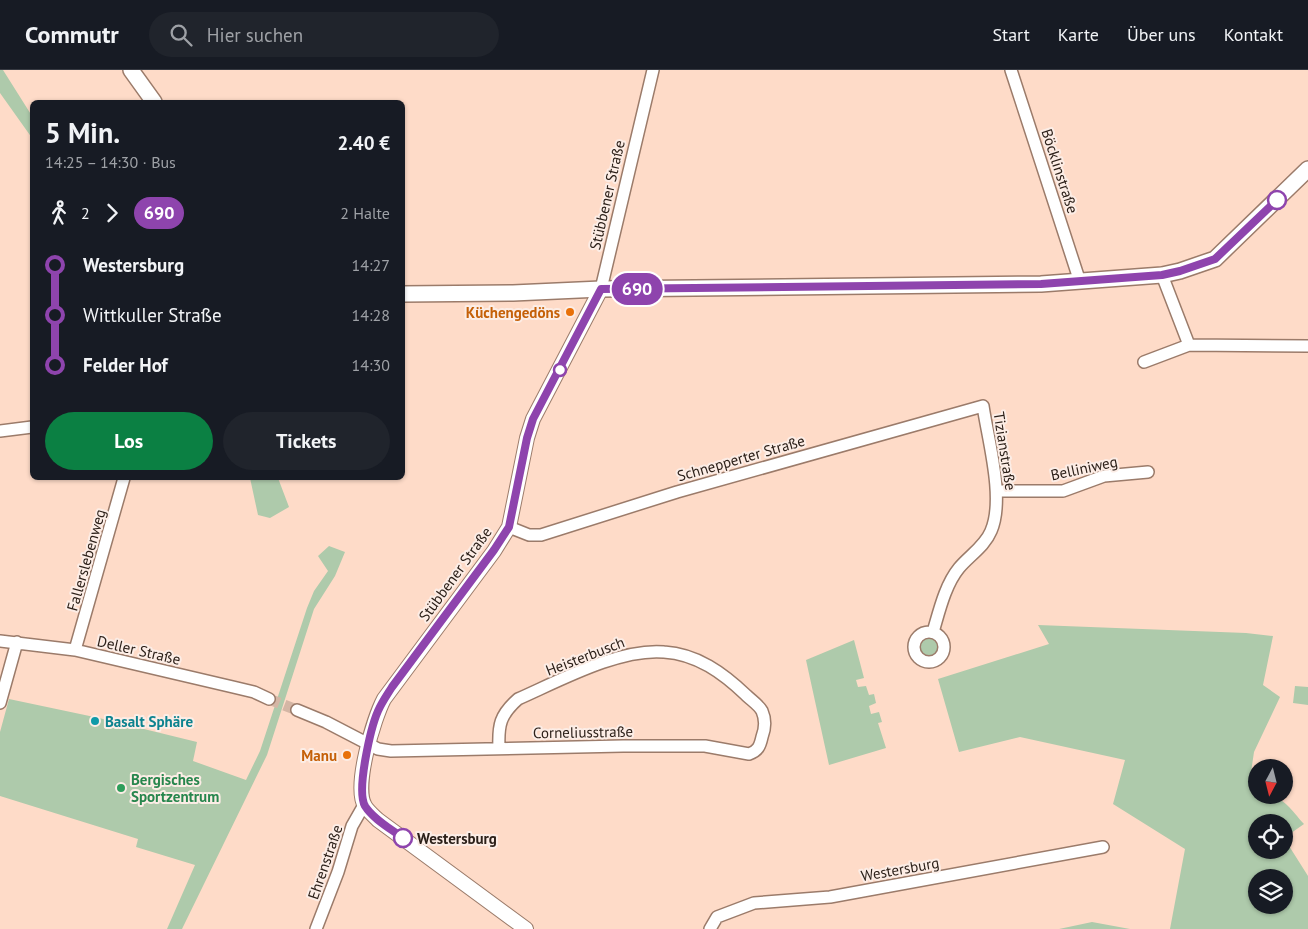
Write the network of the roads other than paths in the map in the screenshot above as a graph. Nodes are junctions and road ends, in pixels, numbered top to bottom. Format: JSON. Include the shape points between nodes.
{"nodes":[{"id":1,"x":131,"y":70,"type":"edge"},
{"id":2,"x":653,"y":70,"type":"edge"},
{"id":3,"x":1011,"y":70,"type":"edge"},
{"id":4,"x":153,"y":100,"type":"edge"},
{"id":5,"x":1308,"y":169,"type":"edge"},
{"id":6,"x":1162,"y":275,"type":"junction"},
{"id":7,"x":1080,"y":282,"type":"junction"},
{"id":8,"x":601,"y":289,"type":"junction"},
{"id":9,"x":405,"y":294,"type":"edge"},
{"id":10,"x":1189,"y":345,"type":"junction"},
{"id":11,"x":1308,"y":346,"type":"edge"},
{"id":12,"x":1144,"y":362,"type":"dead end"},
{"id":13,"x":983,"y":406,"type":"joint"},
{"id":14,"x":30,"y":427,"type":"edge"},
{"id":15,"x":0,"y":431,"type":"edge"},
{"id":16,"x":1148,"y":472,"type":"dead end"},
{"id":17,"x":123,"y":480,"type":"edge"},
{"id":18,"x":996,"y":491,"type":"junction"},
{"id":19,"x":509,"y":527,"type":"junction"},
{"id":20,"x":933,"y":632,"type":"dead end"},
{"id":21,"x":0,"y":641,"type":"edge"},
{"id":22,"x":17,"y":642,"type":"junction"},
{"id":23,"x":75,"y":650,"type":"junction"},
{"id":24,"x":269,"y":699,"type":"tunnel mouth"},
{"id":25,"x":0,"y":703,"type":"edge"},
{"id":26,"x":297,"y":710,"type":"tunnel mouth"},
{"id":27,"x":762,"y":710,"type":"joint"},
{"id":28,"x":368,"y":744,"type":"junction"},
{"id":29,"x":499,"y":748,"type":"junction"},
{"id":30,"x":364,"y":805,"type":"junction"},
{"id":31,"x":1102,"y":847,"type":"dead end"},
{"id":32,"x":316,"y":929,"type":"edge"},
{"id":33,"x":526,"y":929,"type":"edge"},
{"id":34,"x":710,"y":929,"type":"edge"}],
"edges":[{"from":1,"to":4,"type":"main road"},
{"from":2,"to":8,"type":"street","name":"Stübbener Straße"},
{"from":3,"to":7,"type":"street","name":"Böcklinstraße"},
{"from":5,"to":6,"type":"main road","via":[[1215,259]]},
{"from":6,"to":7,"type":"main road"},
{"from":6,"to":10,"type":"street"},
{"from":7,"to":8,"type":"main road"},
{"from":8,"to":9,"type":"main road"},
{"from":8,"to":19,"type":"street","name":"Stübbener Straße","via":[[533,419]]},
{"from":10,"to":11,"type":"street"},
{"from":10,"to":12,"type":"street"},
{"from":13,"to":18,"type":"street","name":"Tizianstraße"},
{"from":13,"to":19,"type":"street","name":"Schnepperter Straße","via":[[686,489],[542,535]]},
{"from":14,"to":15,"type":"street"},
{"from":16,"to":18,"type":"street","name":"Belliniweg","via":[[1104,476],[1063,490]]},
{"from":17,"to":23,"type":"street","name":"Fallerslebenweg"},
{"from":18,"to":20,"type":"street","name":"Tizianstraße","via":[[997,510],[992,531],[958,569]]},
{"from":19,"to":28,"type":"street","name":"Stübbener Straße","via":[[384,699]]},
{"from":21,"to":22,"type":"street","name":"Deller Straße"},
{"from":22,"to":23,"type":"street","name":"Deller Straße"},
{"from":22,"to":25,"type":"street"},
{"from":23,"to":24,"type":"street","name":"Deller Straße","via":[[240,689]]},
{"from":26,"to":28,"type":"street"},
{"from":27,"to":29,"type":"street","name":"Corneliusstraße","via":[[765,729],[759,747],[749,754],[705,746]]},
{"from":27,"to":29,"type":"street","name":"Heisterbusch","via":[[732,681],[705,663],[680,654],[642,651],[617,657],[518,699],[506,710],[500,723]]},
{"from":28,"to":29,"type":"street","name":"Corneliusstraße","via":[[391,751]]},
{"from":28,"to":30,"type":"street","name":"Stübbener Straße","via":[[362,784]]},
{"from":30,"to":32,"type":"street","name":"Ehrenstraße","via":[[352,826]]},
{"from":30,"to":33,"type":"street","via":[[378,820]]},
{"from":31,"to":34,"type":"street","name":"Westersburg","via":[[830,897],[754,902],[717,917]]}]}
